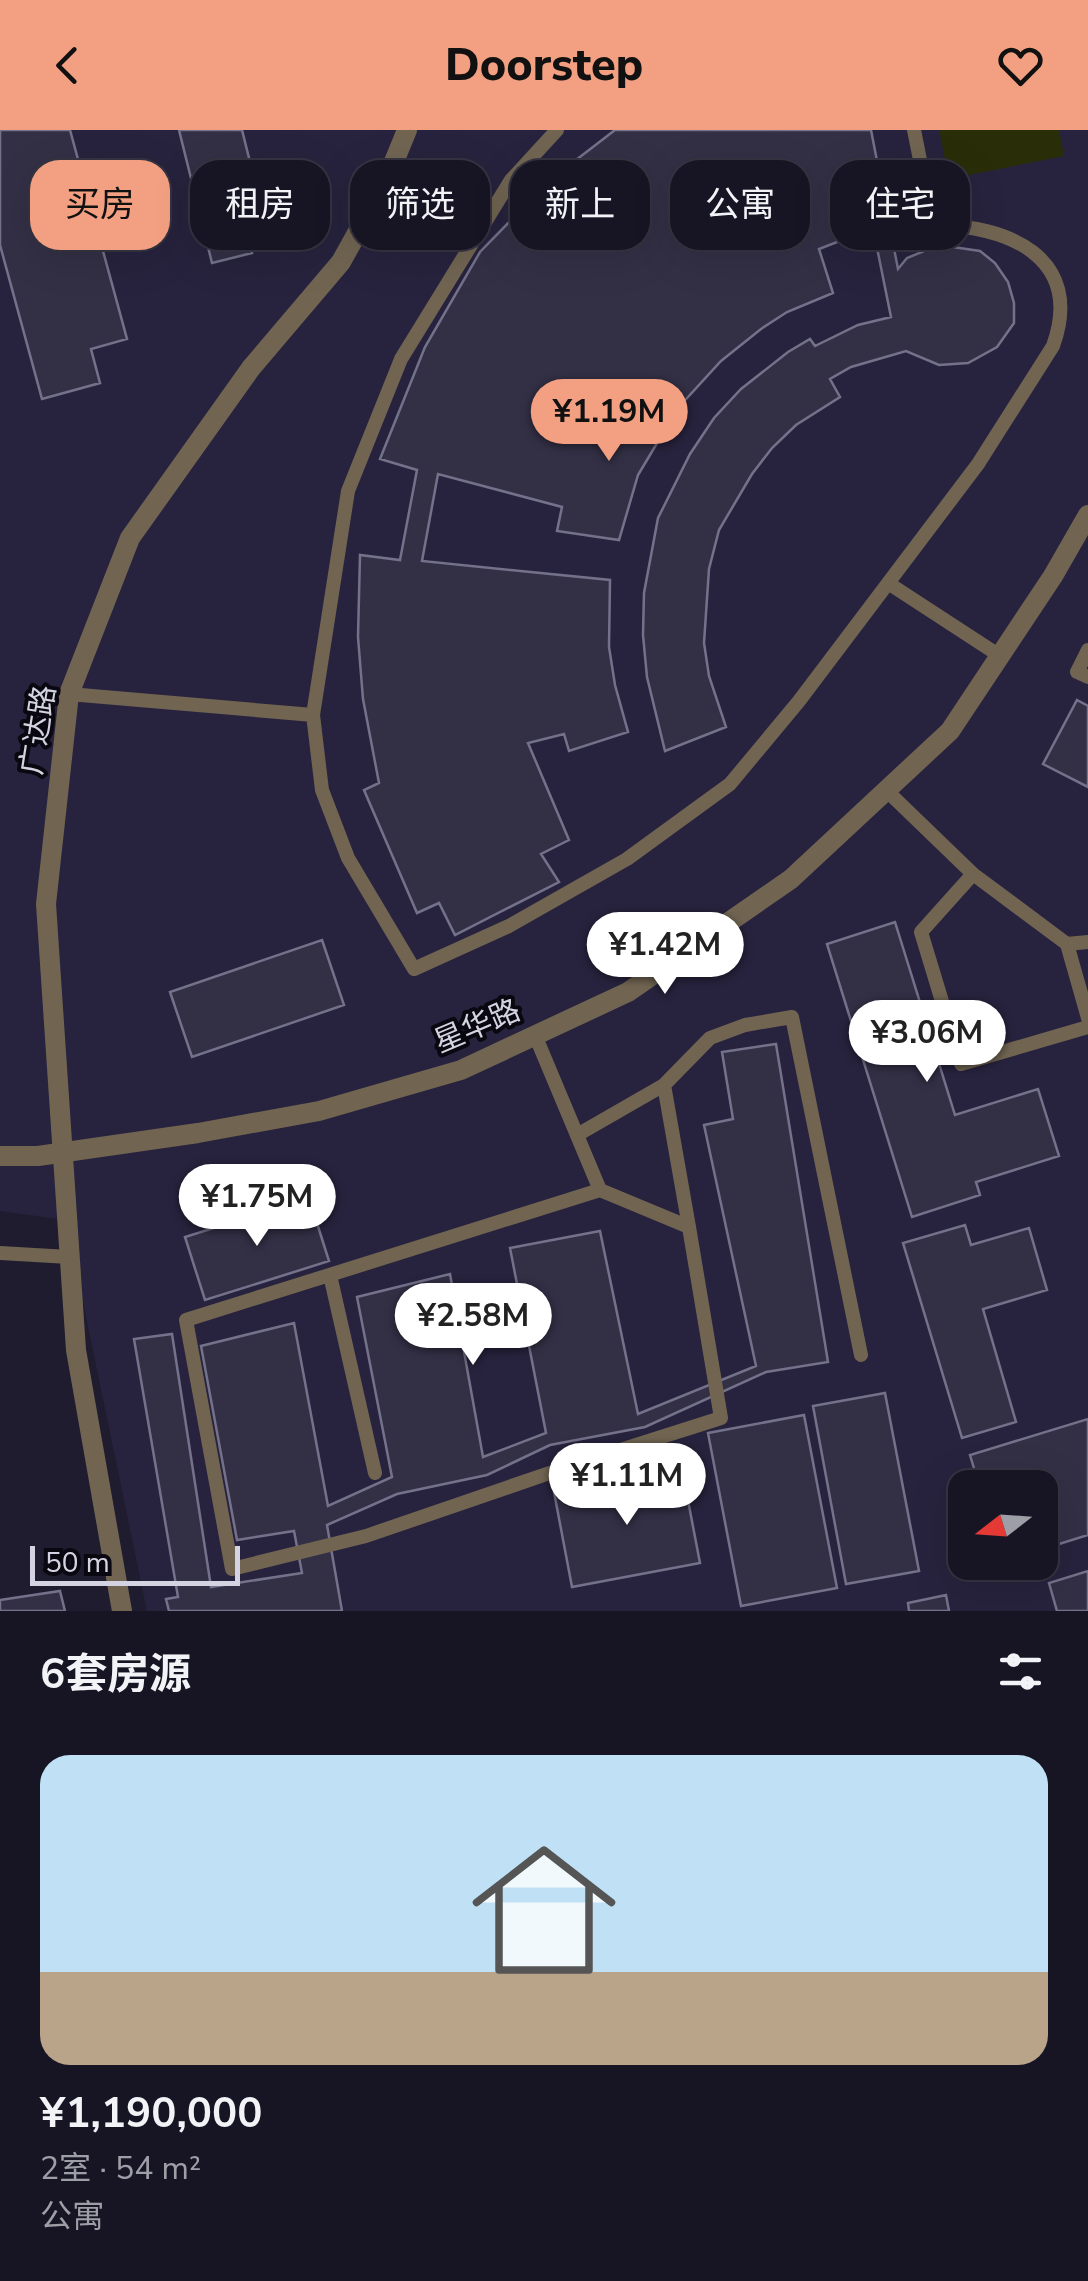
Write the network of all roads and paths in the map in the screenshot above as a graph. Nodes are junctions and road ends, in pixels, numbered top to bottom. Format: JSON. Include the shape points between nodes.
{"nodes":[{"id":1,"x":407,"y":130,"type":"edge"},
{"id":2,"x":557,"y":130,"type":"edge"},
{"id":3,"x":914,"y":130,"type":"edge"},
{"id":4,"x":1088,"y":516,"type":"edge"},
{"id":5,"x":888,"y":583,"type":"junction"},
{"id":6,"x":1088,"y":650,"type":"edge"},
{"id":7,"x":1000,"y":656,"type":"junction"},
{"id":8,"x":1088,"y":677,"type":"edge"},
{"id":9,"x":69,"y":694,"type":"junction"},
{"id":10,"x":313,"y":715,"type":"junction"},
{"id":11,"x":886,"y":790,"type":"junction"},
{"id":12,"x":973,"y":874,"type":"junction"},
{"id":13,"x":1088,"y":942,"type":"edge"},
{"id":14,"x":1068,"y":944,"type":"junction"},
{"id":15,"x":1088,"y":1018,"type":"edge"},
{"id":16,"x":1088,"y":1027,"type":"edge"},
{"id":17,"x":535,"y":1035,"type":"junction"},
{"id":18,"x":664,"y":1085,"type":"junction"},
{"id":19,"x":577,"y":1135,"type":"junction"},
{"id":20,"x":61,"y":1152,"type":"junction"},
{"id":21,"x":0,"y":1156,"type":"edge"},
{"id":22,"x":600,"y":1190,"type":"junction"},
{"id":23,"x":689,"y":1227,"type":"junction"},
{"id":24,"x":0,"y":1253,"type":"edge"},
{"id":25,"x":69,"y":1257,"type":"junction"},
{"id":26,"x":330,"y":1275,"type":"junction"},
{"id":27,"x":860,"y":1355,"type":"dead end"},
{"id":28,"x":375,"y":1472,"type":"dead end"},
{"id":29,"x":122,"y":1611,"type":"edge"}],
"edges":[{"from":1,"to":9,"type":"street","name":"广达路","via":[[341,262],[251,368],[130,538]]},
{"from":2,"to":10,"type":"lane","via":[[510,180],[401,358],[348,490]]},
{"from":3,"to":5,"type":"lane","via":[[934,225],[990,230],[1035,254],[1058,286],[1061,318],[1053,346],[978,464]]},
{"from":4,"to":7,"type":"street","name":"星华路"},
{"from":5,"to":7,"type":"lane"},
{"from":5,"to":10,"type":"lane","via":[[730,784],[628,859],[509,926],[414,969],[348,858],[322,790]]},
{"from":6,"to":8,"type":"lane","via":[[1077,672]]},
{"from":7,"to":11,"type":"street","name":"星华路","via":[[950,731]]},
{"from":9,"to":10,"type":"lane"},
{"from":9,"to":20,"type":"street","name":"广达路","via":[[46,904]]},
{"from":11,"to":12,"type":"lane"},
{"from":11,"to":17,"type":"street","name":"星华路","via":[[791,879],[628,992]]},
{"from":12,"to":14,"type":"lane"},
{"from":12,"to":16,"type":"lane","via":[[921,932],[961,1064]]},
{"from":13,"to":14,"type":"lane"},
{"from":14,"to":15,"type":"lane"},
{"from":17,"to":19,"type":"lane"},
{"from":17,"to":20,"type":"street","name":"星华路","via":[[460,1070],[319,1111]]},
{"from":18,"to":19,"type":"lane"},
{"from":18,"to":23,"type":"lane"},
{"from":18,"to":27,"type":"lane","via":[[710,1038],[792,1017]]},
{"from":19,"to":22,"type":"lane"},
{"from":20,"to":21,"type":"street","name":"星华路"},
{"from":20,"to":25,"type":"street","name":"广达路"},
{"from":22,"to":23,"type":"lane"},
{"from":22,"to":26,"type":"lane"},
{"from":23,"to":26,"type":"lane","via":[[721,1418],[366,1536],[232,1569],[186,1320]]},
{"from":24,"to":25,"type":"lane"},
{"from":25,"to":29,"type":"street","name":"广达路","via":[[76,1350]]},
{"from":26,"to":28,"type":"lane"}]}
